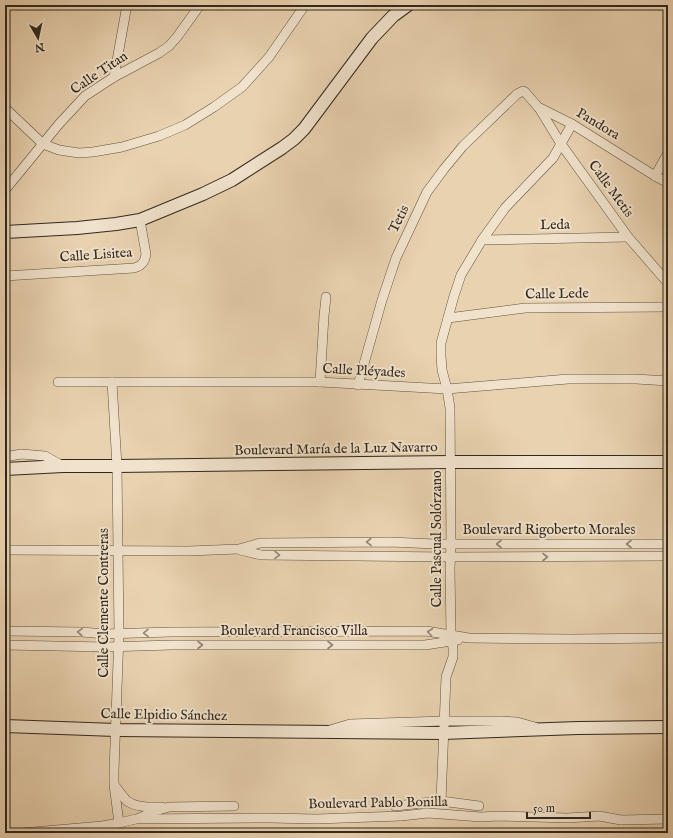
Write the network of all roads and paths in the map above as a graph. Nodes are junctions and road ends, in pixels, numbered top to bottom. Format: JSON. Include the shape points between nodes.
{"nodes":[{"id":1,"x":127,"y":5,"type":"edge"},
{"id":2,"x":200,"y":5,"type":"edge"},
{"id":3,"x":305,"y":5,"type":"edge"},
{"id":4,"x":408,"y":5,"type":"edge"},
{"id":5,"x":114,"y":77,"type":"junction"},
{"id":6,"x":517,"y":94,"type":"joint"},
{"id":7,"x":538,"y":107,"type":"junction"},
{"id":8,"x":5,"y":108,"type":"edge"},
{"id":9,"x":572,"y":124,"type":"junction"},
{"id":10,"x":43,"y":144,"type":"junction"},
{"id":11,"x":561,"y":144,"type":"junction"},
{"id":12,"x":668,"y":152,"type":"edge"},
{"id":13,"x":655,"y":176,"type":"junction"},
{"id":14,"x":668,"y":183,"type":"edge"},
{"id":15,"x":5,"y":190,"type":"edge"},
{"id":16,"x":140,"y":220,"type":"junction"},
{"id":17,"x":5,"y":232,"type":"edge"},
{"id":18,"x":628,"y":237,"type":"junction"},
{"id":19,"x":482,"y":240,"type":"junction"},
{"id":20,"x":5,"y":276,"type":"edge"},
{"id":21,"x":668,"y":283,"type":"edge"},
{"id":22,"x":326,"y":296,"type":"dead end"},
{"id":23,"x":668,"y":307,"type":"edge"},
{"id":24,"x":448,"y":318,"type":"junction"},
{"id":25,"x":668,"y":381,"type":"edge"},
{"id":26,"x":58,"y":382,"type":"dead end"},
{"id":27,"x":112,"y":382,"type":"junction"},
{"id":28,"x":320,"y":382,"type":"junction"},
{"id":29,"x":358,"y":384,"type":"junction"},
{"id":30,"x":447,"y":389,"type":"junction"},
{"id":31,"x":5,"y":457,"type":"edge"},
{"id":32,"x":451,"y":462,"type":"junction"},
{"id":33,"x":668,"y":462,"type":"edge"},
{"id":34,"x":63,"y":466,"type":"junction"},
{"id":35,"x":117,"y":466,"type":"junction"},
{"id":36,"x":5,"y":469,"type":"edge"},
{"id":37,"x":451,"y":544,"type":"junction"},
{"id":38,"x":668,"y":544,"type":"edge"},
{"id":39,"x":239,"y":549,"type":"junction"},
{"id":40,"x":5,"y":550,"type":"edge"},
{"id":41,"x":118,"y":551,"type":"junction"},
{"id":42,"x":668,"y":556,"type":"edge"},
{"id":43,"x":450,"y":557,"type":"junction"},
{"id":44,"x":5,"y":631,"type":"edge"},
{"id":45,"x":171,"y":632,"type":"junction"},
{"id":46,"x":119,"y":634,"type":"junction"},
{"id":47,"x":451,"y":638,"type":"junction"},
{"id":48,"x":668,"y":638,"type":"edge"},
{"id":49,"x":5,"y":645,"type":"edge"},
{"id":50,"x":172,"y":645,"type":"junction"},
{"id":51,"x":119,"y":646,"type":"junction"},
{"id":52,"x":444,"y":721,"type":"junction"},
{"id":53,"x":5,"y":726,"type":"edge"},
{"id":54,"x":668,"y":727,"type":"edge"},
{"id":55,"x":546,"y":729,"type":"junction"},
{"id":56,"x":116,"y":730,"type":"junction"},
{"id":57,"x":323,"y":733,"type":"junction"},
{"id":58,"x":443,"y":734,"type":"junction"},
{"id":59,"x":114,"y":785,"type":"junction"},
{"id":60,"x":441,"y":801,"type":"junction"},
{"id":61,"x":234,"y":806,"type":"dead end"},
{"id":62,"x":395,"y":806,"type":"dead end"},
{"id":63,"x":479,"y":806,"type":"dead end"},
{"id":64,"x":169,"y":807,"type":"junction"},
{"id":65,"x":136,"y":819,"type":"junction"},
{"id":66,"x":668,"y":819,"type":"edge"},
{"id":67,"x":118,"y":823,"type":"junction"},
{"id":68,"x":22,"y":833,"type":"edge"}],
"edges":[{"from":1,"to":5,"type":"street"},
{"from":2,"to":5,"type":"street","name":"Calle Titan","via":[[169,46]]},
{"from":3,"to":10,"type":"street","via":[[269,57],[242,87],[185,125],[122,147],[93,152],[59,150]]},
{"from":4,"to":16,"type":"street","via":[[393,16],[372,38],[294,140],[232,180]]},
{"from":5,"to":10,"type":"street","name":"Calle Titan","via":[[85,96]]},
{"from":6,"to":7,"type":"street","name":"Pandora","via":[[525,92]]},
{"from":6,"to":29,"type":"street","name":"Tetis","via":[[463,146],[428,192],[396,258]]},
{"from":7,"to":9,"type":"street","name":"Pandora"},
{"from":7,"to":11,"type":"street","name":"Calle Metis"},
{"from":8,"to":10,"type":"street"},
{"from":9,"to":11,"type":"street","name":"Calle Pascual Solórzano"},
{"from":9,"to":13,"type":"street","name":"Pandora"},
{"from":10,"to":15,"type":"street","name":"Calle Titan"},
{"from":11,"to":18,"type":"street","name":"Calle Metis"},
{"from":11,"to":19,"type":"street","name":"Calle Pascual Solórzano","via":[[553,158],[506,208]]},
{"from":12,"to":13,"type":"street"},
{"from":13,"to":14,"type":"street","name":"Pandora"},
{"from":16,"to":17,"type":"street","via":[[77,228]]},
{"from":16,"to":20,"type":"street","name":"Calle Lisitea","via":[[146,259],[139,266]]},
{"from":18,"to":19,"type":"street","name":"Leda"},
{"from":18,"to":21,"type":"street","name":"Calle Metis"},
{"from":19,"to":24,"type":"street","name":"Calle Pascual Solórzano","via":[[461,275]]},
{"from":22,"to":28,"type":"street"},
{"from":23,"to":24,"type":"street","name":"Calle Lede","via":[[525,308]]},
{"from":24,"to":30,"type":"street","name":"Calle Pascual Solórzano","via":[[440,356]]},
{"from":25,"to":30,"type":"street","name":"Calle Pléyades","via":[[568,379]]},
{"from":26,"to":27,"type":"street","name":"Calle Pléyades"},
{"from":27,"to":28,"type":"street","name":"Calle Pléyades"},
{"from":27,"to":35,"type":"street","name":"Calle Clemente Contreras"},
{"from":28,"to":29,"type":"street","name":"Calle Pléyades"},
{"from":29,"to":30,"type":"street","name":"Calle Pléyades"},
{"from":30,"to":32,"type":"street","name":"Calle Pascual Solórzano"},
{"from":31,"to":34,"type":"street","via":[[20,454],[45,456]]},
{"from":32,"to":33,"type":"street","name":"Boulevard María de la Luz Navarro"},
{"from":32,"to":35,"type":"street","name":"Boulevard María de la Luz Navarro"},
{"from":32,"to":37,"type":"street","name":"Calle Pascual Solórzano"},
{"from":34,"to":35,"type":"street","name":"Boulevard María de la Luz Navarro"},
{"from":34,"to":36,"type":"street","name":"Boulevard María de la Luz Navarro"},
{"from":35,"to":41,"type":"street","name":"Calle Clemente Contreras"},
{"from":38,"to":37,"type":"street","name":"Boulevard Rigoberto Morales","one_way":true},
{"from":37,"to":39,"type":"street","name":"Boulevard Rigoberto Morales","one_way":true,"via":[[260,543]]},
{"from":37,"to":43,"type":"street","name":"Calle Pascual Solórzano"},
{"from":39,"to":41,"type":"street","name":"Boulevard Rigoberto Morales"},
{"from":39,"to":43,"type":"street","name":"Boulevard Rigoberto Morales","one_way":true,"via":[[261,555]]},
{"from":40,"to":41,"type":"street","name":"Boulevard Rigoberto Morales"},
{"from":41,"to":46,"type":"street","name":"Calle Clemente Contreras"},
{"from":43,"to":42,"type":"street","name":"Boulevard Rigoberto Morales","one_way":true},
{"from":43,"to":47,"type":"street","name":"Calle Pascual Solórzano"},
{"from":46,"to":44,"type":"street","name":"Boulevard Francisco Villa","one_way":true},
{"from":45,"to":46,"type":"street","name":"Boulevard Francisco Villa","one_way":true},
{"from":47,"to":45,"type":"street","name":"Boulevard Francisco Villa","one_way":true,"via":[[426,632]]},
{"from":45,"to":50,"type":"street"},
{"from":46,"to":51,"type":"street","name":"Calle Clemente Contreras"},
{"from":47,"to":48,"type":"street","name":"Boulevard Francisco Villa"},
{"from":50,"to":47,"type":"street","name":"Boulevard Francisco Villa","one_way":true,"via":[[425,645]]},
{"from":47,"to":52,"type":"street","name":"Calle Pascual Solórzano","via":[[453,657],[446,677]]},
{"from":49,"to":51,"type":"street","name":"Boulevard Francisco Villa"},
{"from":50,"to":51,"type":"street","name":"Boulevard Francisco Villa"},
{"from":51,"to":56,"type":"street","name":"Calle Clemente Contreras"},
{"from":52,"to":55,"type":"street","name":"Calle Elpidio Sánchez","via":[[517,722]]},
{"from":52,"to":57,"type":"street","name":"Calle Elpidio Sánchez","via":[[350,724]]},
{"from":52,"to":58,"type":"street","name":"Calle Pascual Solórzano"},
{"from":53,"to":56,"type":"street","name":"Calle Elpidio Sánchez"},
{"from":54,"to":55,"type":"street","name":"Calle Elpidio Sánchez"},
{"from":55,"to":58,"type":"street","name":"Calle Elpidio Sánchez"},
{"from":56,"to":57,"type":"street","name":"Calle Elpidio Sánchez"},
{"from":56,"to":59,"type":"street","name":"Calle Clemente Contreras"},
{"from":57,"to":58,"type":"street","name":"Calle Elpidio Sánchez"},
{"from":58,"to":60,"type":"street","name":"Calle Pascual Solórzano"},
{"from":59,"to":64,"type":"street","via":[[132,804]]},
{"from":59,"to":67,"type":"street","name":"Calle Clemente Contreras"},
{"from":60,"to":62,"type":"street","name":"Boulevard Pablo Bonilla"},
{"from":60,"to":63,"type":"street","name":"Boulevard Pablo Bonilla"},
{"from":61,"to":64,"type":"street","name":"Boulevard Pablo Bonilla"},
{"from":64,"to":65,"type":"street","name":"Boulevard Pablo Bonilla"},
{"from":65,"to":66,"type":"street","name":"Boulevard Pablo Bonilla","via":[[317,819],[428,813],[481,817],[599,816],[621,820]]},
{"from":65,"to":67,"type":"street","name":"Boulevard Pablo Bonilla"},
{"from":67,"to":68,"type":"street","name":"Boulevard Pablo Bonilla"}]}
